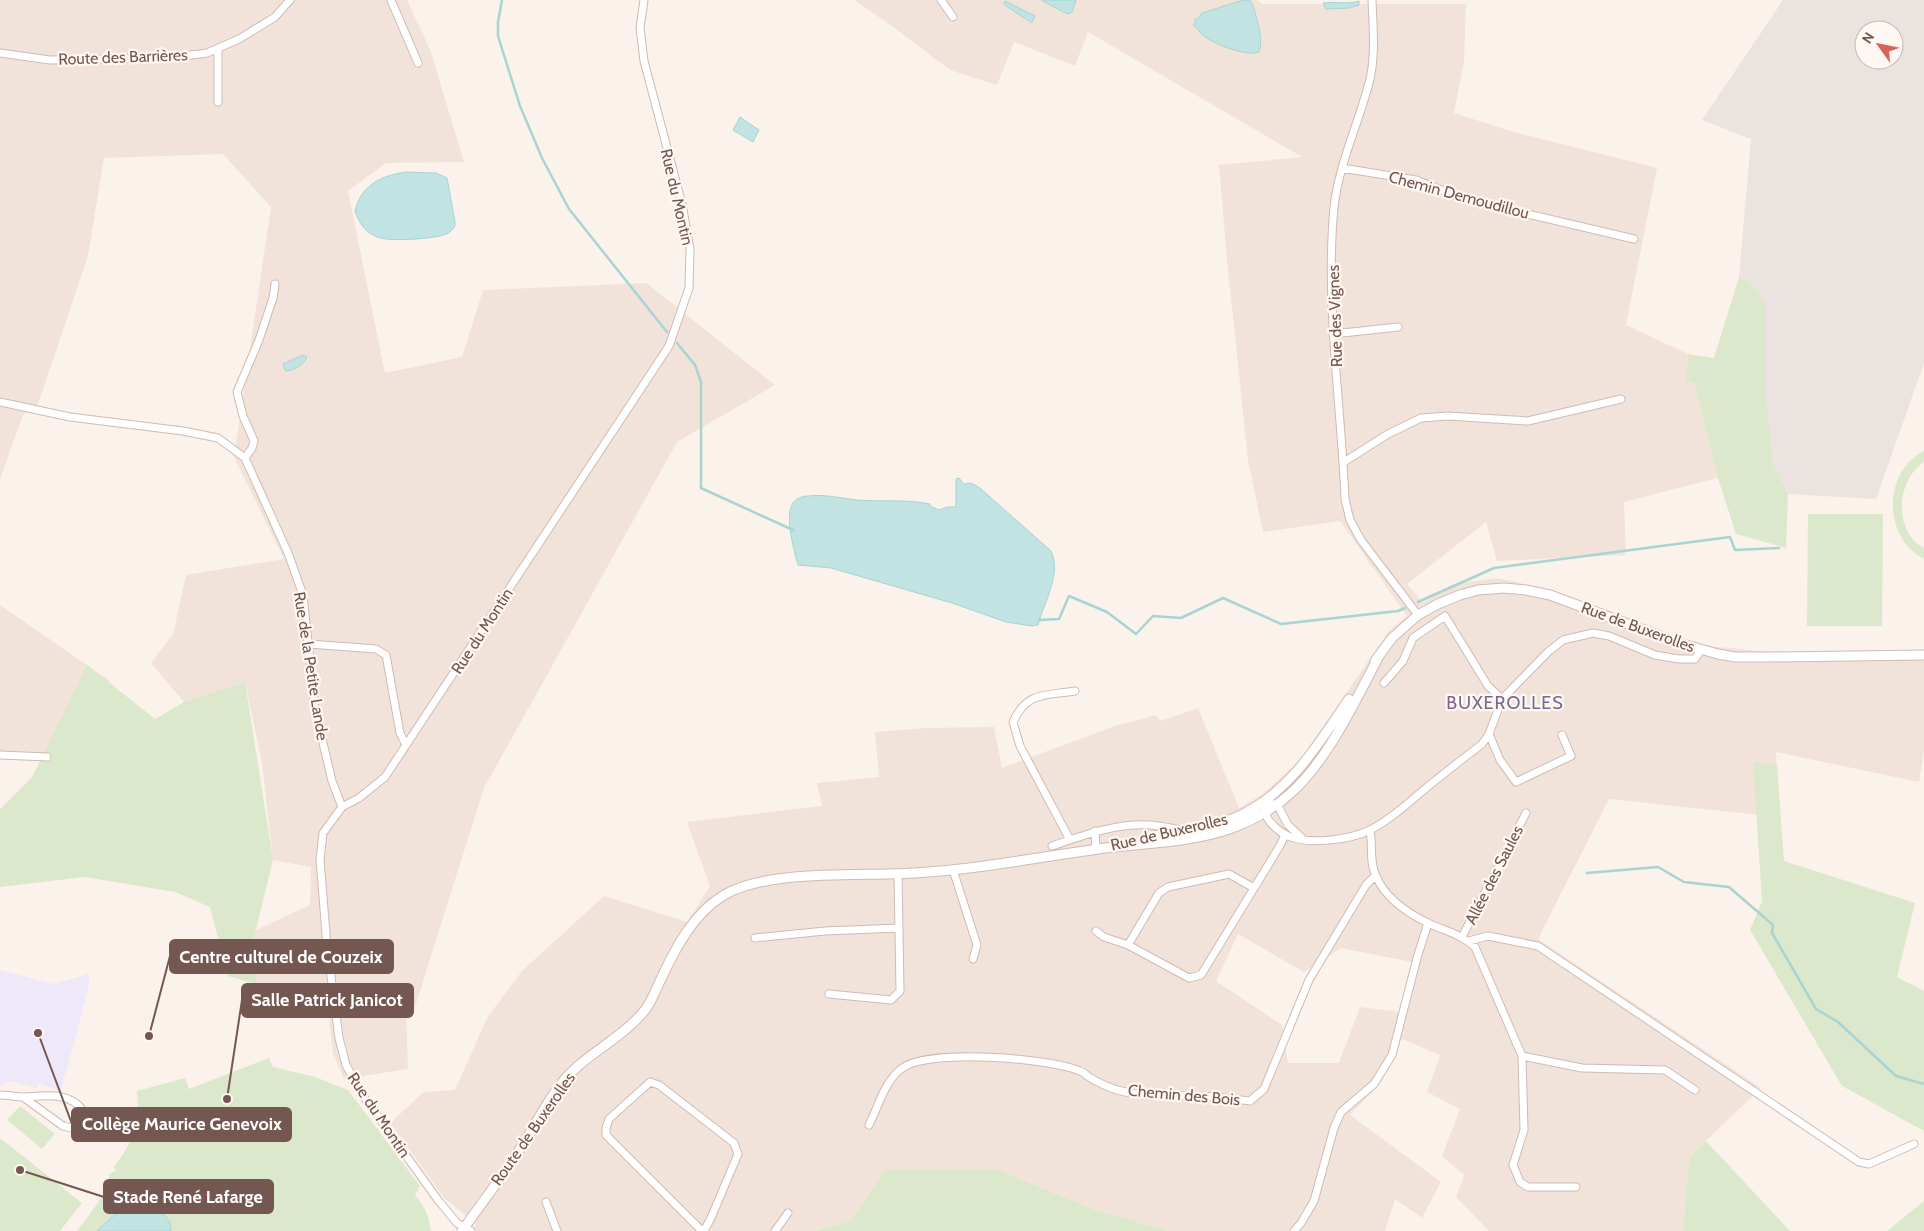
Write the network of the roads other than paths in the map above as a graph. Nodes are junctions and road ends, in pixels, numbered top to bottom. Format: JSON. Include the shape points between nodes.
{"nodes":[{"id":1,"x":290,"y":0,"type":"edge"},
{"id":2,"x":391,"y":0,"type":"edge"},
{"id":3,"x":644,"y":0,"type":"edge"},
{"id":4,"x":941,"y":0,"type":"edge"},
{"id":5,"x":1372,"y":0,"type":"edge"},
{"id":6,"x":953,"y":17,"type":"dead end"},
{"id":7,"x":218,"y":48,"type":"junction"},
{"id":8,"x":0,"y":53,"type":"edge"},
{"id":9,"x":418,"y":63,"type":"dead end"},
{"id":10,"x":218,"y":102,"type":"dead end"},
{"id":11,"x":1342,"y":168,"type":"junction"},
{"id":12,"x":1634,"y":239,"type":"dead end"},
{"id":13,"x":275,"y":284,"type":"dead end"},
{"id":14,"x":1398,"y":328,"type":"dead end"},
{"id":15,"x":1333,"y":334,"type":"junction"},
{"id":16,"x":1621,"y":399,"type":"dead end"},
{"id":17,"x":0,"y":402,"type":"edge"},
{"id":18,"x":245,"y":458,"type":"junction"},
{"id":19,"x":1344,"y":462,"type":"junction"},
{"id":20,"x":1418,"y":615,"type":"junction"},
{"id":21,"x":309,"y":644,"type":"junction"},
{"id":22,"x":1702,"y":650,"type":"junction"},
{"id":23,"x":1924,"y":655,"type":"edge"},
{"id":24,"x":1378,"y":658,"type":"junction"},
{"id":25,"x":1384,"y":683,"type":"dead end"},
{"id":26,"x":1075,"y":692,"type":"dead end"},
{"id":27,"x":1502,"y":699,"type":"junction"},
{"id":28,"x":1489,"y":734,"type":"junction"},
{"id":29,"x":1562,"y":735,"type":"dead end"},
{"id":30,"x":406,"y":745,"type":"junction"},
{"id":31,"x":0,"y":755,"type":"edge"},
{"id":32,"x":47,"y":757,"type":"dead end"},
{"id":33,"x":1266,"y":800,"type":"junction"},
{"id":34,"x":1274,"y":806,"type":"junction"},
{"id":35,"x":342,"y":807,"type":"junction"},
{"id":36,"x":1265,"y":812,"type":"junction"},
{"id":37,"x":1526,"y":812,"type":"dead end"},
{"id":38,"x":1184,"y":830,"type":"junction"},
{"id":39,"x":1370,"y":830,"type":"junction"},
{"id":40,"x":1095,"y":831,"type":"junction"},
{"id":41,"x":1285,"y":834,"type":"junction"},
{"id":42,"x":1302,"y":838,"type":"junction"},
{"id":43,"x":1070,"y":840,"type":"junction"},
{"id":44,"x":1052,"y":846,"type":"dead end"},
{"id":45,"x":1096,"y":849,"type":"junction"},
{"id":46,"x":953,"y":870,"type":"junction"},
{"id":47,"x":898,"y":874,"type":"junction"},
{"id":48,"x":1375,"y":876,"type":"junction"},
{"id":49,"x":1254,"y":888,"type":"junction"},
{"id":50,"x":1428,"y":923,"type":"junction"},
{"id":51,"x":899,"y":928,"type":"junction"},
{"id":52,"x":1096,"y":931,"type":"dead end"},
{"id":53,"x":1462,"y":937,"type":"junction"},
{"id":54,"x":755,"y":938,"type":"dead end"},
{"id":55,"x":1469,"y":941,"type":"junction"},
{"id":56,"x":1128,"y":945,"type":"junction"},
{"id":57,"x":973,"y":959,"type":"dead end"},
{"id":58,"x":829,"y":994,"type":"dead end"},
{"id":59,"x":1522,"y":1056,"type":"junction"},
{"id":60,"x":1695,"y":1090,"type":"dead end"},
{"id":61,"x":0,"y":1095,"type":"edge"},
{"id":62,"x":23,"y":1097,"type":"junction"},
{"id":63,"x":869,"y":1125,"type":"dead end"},
{"id":64,"x":1914,"y":1144,"type":"dead end"},
{"id":65,"x":1576,"y":1187,"type":"dead end"},
{"id":66,"x":546,"y":1202,"type":"dead end"},
{"id":67,"x":788,"y":1213,"type":"dead end"},
{"id":68,"x":466,"y":1230,"type":"edge"},
{"id":69,"x":557,"y":1231,"type":"edge"},
{"id":70,"x":703,"y":1231,"type":"edge"},
{"id":71,"x":775,"y":1231,"type":"edge"},
{"id":72,"x":1294,"y":1231,"type":"edge"}],
"edges":[{"from":1,"to":7,"type":"street","name":"Route des Barrières","via":[[275,17]]},
{"from":2,"to":9,"type":"street"},
{"from":3,"to":30,"type":"street","name":"Rue du Montin","via":[[641,45],[682,204],[690,249],[689,288],[670,346]]},
{"from":4,"to":6,"type":"street"},
{"from":5,"to":11,"type":"street","name":"Rue des Vignes","via":[[1373,59],[1369,82]]},
{"from":7,"to":8,"type":"street","name":"Route des Barrières","via":[[207,53],[166,58],[50,60]]},
{"from":7,"to":10,"type":"street"},
{"from":11,"to":12,"type":"street","name":"Chemin Demoudillou","via":[[1416,180],[1464,199]]},
{"from":11,"to":15,"type":"street","name":"Rue des Vignes","via":[[1334,209]]},
{"from":13,"to":18,"type":"street","via":[[259,340],[237,392],[254,441]]},
{"from":14,"to":15,"type":"street"},
{"from":15,"to":19,"type":"street","name":"Rue des Vignes"},
{"from":16,"to":19,"type":"street","via":[[1528,421],[1448,416],[1421,418]]},
{"from":17,"to":18,"type":"street","name":"Rue de la Petite Lande","via":[[70,417],[218,438]]},
{"from":18,"to":21,"type":"street","name":"Rue de la Petite Lande","via":[[288,553],[303,595]]},
{"from":19,"to":20,"type":"street","name":"Rue des Vignes","via":[[1345,499],[1350,520],[1361,540]]},
{"from":20,"to":22,"type":"street","name":"Rue de Buxerolles","via":[[1478,590],[1526,590]]},
{"from":20,"to":24,"type":"street","name":"Rue de Buxerolles","via":[[1392,638]]},
{"from":21,"to":30,"type":"street","via":[[376,649],[386,655],[400,733]]},
{"from":21,"to":35,"type":"street","name":"Rue de la Petite Lande","via":[[315,709],[332,781]]},
{"from":22,"to":23,"type":"street","name":"Rue de Buxerolles","via":[[1735,657]]},
{"from":22,"to":27,"type":"street","via":[[1695,659],[1679,659],[1609,636],[1578,635],[1563,640],[1548,652]]},
{"from":24,"to":33,"type":"street","name":"Rue de Buxerolles","via":[[1306,762]]},
{"from":24,"to":34,"type":"street","name":"Rue de Buxerolles","via":[[1311,772]]},
{"from":25,"to":27,"type":"street","via":[[1403,662],[1413,638],[1445,616],[1488,686]]},
{"from":26,"to":43,"type":"street","via":[[1031,698],[1019,708],[1013,722],[1020,746]]},
{"from":27,"to":28,"type":"street"},
{"from":28,"to":29,"type":"street","via":[[1500,760],[1516,782],[1571,756]]},
{"from":28,"to":39,"type":"street","via":[[1482,744]]},
{"from":30,"to":35,"type":"street","name":"Rue du Montin","via":[[385,777]]},
{"from":31,"to":32,"type":"street"},
{"from":33,"to":34,"type":"street"},
{"from":33,"to":36,"type":"street"},
{"from":33,"to":38,"type":"street","name":"Rue de Buxerolles","via":[[1221,822]]},
{"from":34,"to":36,"type":"street","name":"Rue de Buxerolles"},
{"from":34,"to":42,"type":"street"},
{"from":35,"to":68,"type":"street","name":"Rue du Montin","via":[[323,833],[320,860],[327,946],[342,1055],[361,1093],[438,1200]]},
{"from":36,"to":41,"type":"street"},
{"from":36,"to":45,"type":"street","name":"Rue de Buxerolles","via":[[1234,827],[1207,835]]},
{"from":37,"to":53,"type":"street","name":"Allée des Saules"},
{"from":38,"to":40,"type":"street","via":[[1150,825]]},
{"from":38,"to":45,"type":"street","name":"Rue de Buxerolles"},
{"from":39,"to":42,"type":"street","via":[[1341,838]]},
{"from":39,"to":48,"type":"street"},
{"from":40,"to":43,"type":"street"},
{"from":40,"to":45,"type":"street"},
{"from":41,"to":42,"type":"street"},
{"from":41,"to":49,"type":"street"},
{"from":43,"to":44,"type":"street"},
{"from":45,"to":46,"type":"street","name":"Rue de Buxerolles"},
{"from":46,"to":47,"type":"street","name":"Rue de Buxerolles"},
{"from":46,"to":57,"type":"street","via":[[977,945]]},
{"from":47,"to":51,"type":"street"},
{"from":47,"to":68,"type":"street","name":"Route de Buxerolles","via":[[834,876],[746,885],[703,912],[684,934],[647,1007],[633,1025],[580,1063],[560,1084]]},
{"from":48,"to":50,"type":"street","via":[[1389,897]]},
{"from":48,"to":63,"type":"street","name":"Chemin des Bois","via":[[1366,885],[1309,980],[1264,1089],[1250,1101],[1153,1096],[1117,1090],[1082,1071],[1049,1062],[978,1056],[946,1057],[915,1062],[900,1069]]},
{"from":49,"to":56,"type":"street","via":[[1229,874],[1168,887],[1160,893]]},
{"from":49,"to":56,"type":"street","via":[[1201,974],[1189,978]]},
{"from":50,"to":53,"type":"street"},
{"from":50,"to":72,"type":"street","via":[[1392,1055],[1374,1084],[1342,1112],[1334,1128],[1314,1201]]},
{"from":51,"to":54,"type":"street","via":[[825,930]]},
{"from":51,"to":58,"type":"street","via":[[900,991],[891,1000]]},
{"from":52,"to":56,"type":"street"},
{"from":53,"to":55,"type":"street"},
{"from":55,"to":59,"type":"street","via":[[1475,947]]},
{"from":55,"to":64,"type":"street","via":[[1488,936],[1538,946],[1859,1162],[1869,1164]]},
{"from":59,"to":60,"type":"street","via":[[1582,1068],[1665,1070]]},
{"from":59,"to":65,"type":"street","via":[[1524,1130],[1513,1165],[1520,1182],[1528,1187]]},
{"from":61,"to":62,"type":"street"},
{"from":62,"to":62,"type":"street","via":[[63,1126],[72,1128],[83,1111],[77,1102],[64,1097]]},
{"from":66,"to":69,"type":"street"},
{"from":67,"to":71,"type":"street"},
{"from":70,"to":70,"type":"street","via":[[712,1218],[738,1154],[734,1143],[659,1085],[650,1082],[609,1119],[606,1135]]}]}
